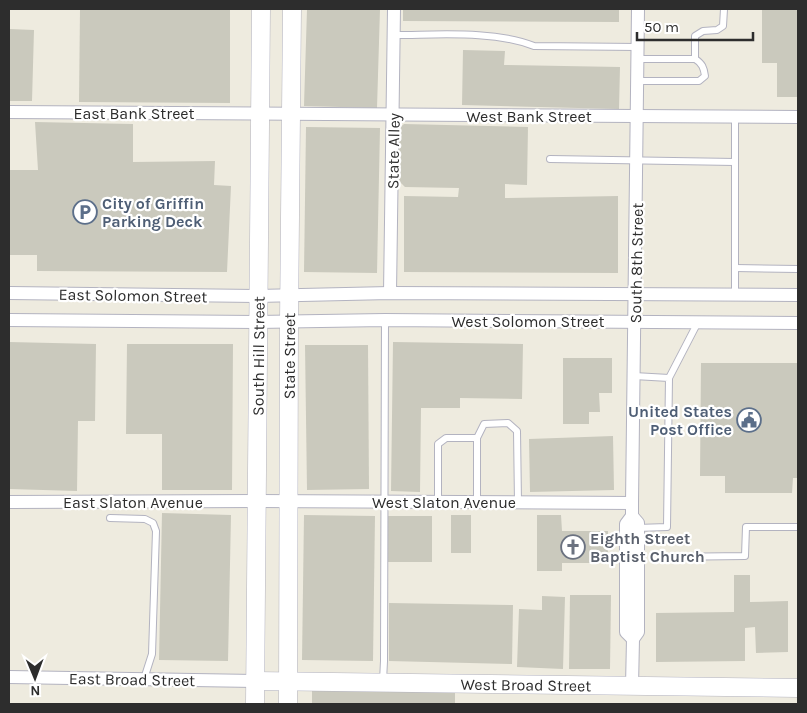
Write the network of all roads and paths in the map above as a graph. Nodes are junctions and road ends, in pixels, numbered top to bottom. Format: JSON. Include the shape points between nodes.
{"nodes":[{"id":1,"x":261,"y":9,"type":"edge"},
{"id":2,"x":292,"y":9,"type":"edge"},
{"id":3,"x":394,"y":9,"type":"edge"},
{"id":4,"x":638,"y":9,"type":"edge"},
{"id":5,"x":724,"y":9,"type":"edge"},
{"id":6,"x":394,"y":35,"type":"junction"},
{"id":7,"x":638,"y":53,"type":"junction"},
{"id":8,"x":694,"y":59,"type":"junction"},
{"id":9,"x":638,"y":82,"type":"junction"},
{"id":10,"x":9,"y":112,"type":"edge"},
{"id":11,"x":259,"y":113,"type":"junction"},
{"id":12,"x":291,"y":114,"type":"junction"},
{"id":13,"x":393,"y":115,"type":"junction"},
{"id":14,"x":638,"y":116,"type":"junction"},
{"id":15,"x":735,"y":117,"type":"junction"},
{"id":16,"x":798,"y":118,"type":"edge"},
{"id":17,"x":550,"y":159,"type":"dead end"},
{"id":18,"x":637,"y":161,"type":"junction"},
{"id":19,"x":735,"y":162,"type":"junction"},
{"id":20,"x":735,"y":268,"type":"junction"},
{"id":21,"x":798,"y":269,"type":"edge"},
{"id":22,"x":9,"y":293,"type":"edge"},
{"id":23,"x":390,"y":293,"type":"junction"},
{"id":24,"x":636,"y":294,"type":"junction"},
{"id":25,"x":735,"y":295,"type":"junction"},
{"id":26,"x":798,"y":295,"type":"edge"},
{"id":27,"x":257,"y":296,"type":"junction"},
{"id":28,"x":289,"y":296,"type":"junction"},
{"id":29,"x":9,"y":320,"type":"edge"},
{"id":30,"x":386,"y":320,"type":"junction"},
{"id":31,"x":257,"y":322,"type":"junction"},
{"id":32,"x":289,"y":322,"type":"junction"},
{"id":33,"x":635,"y":322,"type":"junction"},
{"id":34,"x":698,"y":322,"type":"junction"},
{"id":35,"x":798,"y":323,"type":"edge"},
{"id":36,"x":634,"y":376,"type":"junction"},
{"id":37,"x":668,"y":378,"type":"junction"},
{"id":38,"x":476,"y":438,"type":"junction"},
{"id":39,"x":256,"y":501,"type":"junction"},
{"id":40,"x":9,"y":502,"type":"edge"},
{"id":41,"x":289,"y":502,"type":"junction"},
{"id":42,"x":385,"y":502,"type":"junction"},
{"id":43,"x":438,"y":502,"type":"junction"},
{"id":44,"x":477,"y":502,"type":"junction"},
{"id":45,"x":518,"y":502,"type":"junction"},
{"id":46,"x":632,"y":503,"type":"junction"},
{"id":47,"x":632,"y":516,"type":"junction"},
{"id":48,"x":110,"y":518,"type":"dead end"},
{"id":49,"x":798,"y":527,"type":"edge"},
{"id":50,"x":638,"y":528,"type":"junction"},
{"id":51,"x":662,"y":557,"type":"dead end"},
{"id":52,"x":633,"y":639,"type":"junction"},
{"id":53,"x":9,"y":677,"type":"edge"},
{"id":54,"x":144,"y":679,"type":"junction"},
{"id":55,"x":255,"y":681,"type":"junction"},
{"id":56,"x":289,"y":682,"type":"junction"},
{"id":57,"x":382,"y":683,"type":"junction"},
{"id":58,"x":632,"y":686,"type":"junction"},
{"id":59,"x":798,"y":688,"type":"edge"},
{"id":60,"x":255,"y":704,"type":"edge"},
{"id":61,"x":288,"y":704,"type":"edge"}],
"edges":[{"from":1,"to":11,"type":"main road","name":"South Hill Street"},
{"from":2,"to":12,"type":"main road","name":"State Street"},
{"from":3,"to":6,"type":"street","name":"State Alley"},
{"from":4,"to":7,"type":"street","name":"South 8th Street"},
{"from":5,"to":8,"type":"lane","via":[[723,26],[695,36]]},
{"from":6,"to":7,"type":"lane","via":[[495,36],[534,46]]},
{"from":6,"to":13,"type":"street","name":"State Alley"},
{"from":7,"to":8,"type":"lane"},
{"from":7,"to":9,"type":"street","name":"South 8th Street"},
{"from":8,"to":9,"type":"lane","via":[[701,62],[704,69],[705,76],[699,82]]},
{"from":9,"to":14,"type":"street","name":"South 8th Street"},
{"from":10,"to":11,"type":"street","name":"East Bank Street"},
{"from":11,"to":12,"type":"street","name":"West Bank Street"},
{"from":11,"to":27,"type":"main road","name":"South Hill Street"},
{"from":12,"to":13,"type":"street","name":"West Bank Street"},
{"from":12,"to":28,"type":"main road","name":"State Street"},
{"from":13,"to":14,"type":"street","name":"West Bank Street"},
{"from":13,"to":23,"type":"street","name":"State Alley"},
{"from":14,"to":15,"type":"street","name":"West Bank Street"},
{"from":14,"to":18,"type":"street","name":"South 8th Street"},
{"from":15,"to":16,"type":"street","name":"West Bank Street"},
{"from":15,"to":19,"type":"lane"},
{"from":17,"to":18,"type":"lane"},
{"from":18,"to":19,"type":"lane"},
{"from":18,"to":24,"type":"street","name":"South 8th Street"},
{"from":19,"to":20,"type":"lane"},
{"from":20,"to":21,"type":"lane"},
{"from":20,"to":25,"type":"lane"},
{"from":22,"to":27,"type":"street","name":"East Solomon Street"},
{"from":23,"to":24,"type":"street","name":"West Solomon Street"},
{"from":23,"to":28,"type":"street","name":"West Solomon Street"},
{"from":24,"to":25,"type":"street","name":"West Solomon Street"},
{"from":24,"to":33,"type":"street","name":"South 8th Street"},
{"from":25,"to":26,"type":"street","name":"West Solomon Street"},
{"from":27,"to":28,"type":"street","name":"West Solomon Street"},
{"from":27,"to":31,"type":"main road","name":"South Hill Street"},
{"from":28,"to":32,"type":"main road","name":"State Street"},
{"from":29,"to":31,"type":"street","name":"East Solomon Street"},
{"from":30,"to":32,"type":"street","name":"West Solomon Street"},
{"from":30,"to":33,"type":"street","name":"West Solomon Street"},
{"from":30,"to":42,"type":"lane"},
{"from":31,"to":32,"type":"street","name":"West Solomon Street"},
{"from":31,"to":39,"type":"main road","name":"South Hill Street"},
{"from":32,"to":41,"type":"main road","name":"State Street"},
{"from":33,"to":34,"type":"street","name":"West Solomon Street"},
{"from":33,"to":36,"type":"street","name":"South 8th Street"},
{"from":34,"to":35,"type":"street","name":"West Solomon Street"},
{"from":34,"to":37,"type":"lane"},
{"from":36,"to":37,"type":"lane"},
{"from":36,"to":46,"type":"street","name":"South 8th Street"},
{"from":37,"to":50,"type":"lane","via":[[667,527]]},
{"from":38,"to":43,"type":"lane","via":[[446,438],[438,444]]},
{"from":38,"to":44,"type":"lane"},
{"from":38,"to":45,"type":"lane","via":[[484,424],[508,423],[517,431]]},
{"from":39,"to":40,"type":"street","name":"East Slaton Avenue"},
{"from":39,"to":41,"type":"street","name":"West Slaton Avenue"},
{"from":39,"to":55,"type":"main road","name":"South Hill Street"},
{"from":41,"to":42,"type":"street","name":"West Slaton Avenue"},
{"from":41,"to":56,"type":"main road","name":"State Street"},
{"from":42,"to":43,"type":"street","name":"West Slaton Avenue"},
{"from":42,"to":57,"type":"lane"},
{"from":43,"to":44,"type":"street","name":"West Slaton Avenue"},
{"from":44,"to":45,"type":"street","name":"West Slaton Avenue"},
{"from":45,"to":46,"type":"street","name":"West Slaton Avenue"},
{"from":46,"to":47,"type":"street","name":"South 8th Street"},
{"from":47,"to":50,"type":"street","name":"South 8th Street"},
{"from":47,"to":52,"type":"street","name":"South 8th Street","via":[[626,524],[626,632]]},
{"from":48,"to":54,"type":"lane","via":[[145,518],[156,531],[152,654]]},
{"from":49,"to":51,"type":"lane","via":[[746,527],[745,556]]},
{"from":50,"to":52,"type":"street","name":"South 8th Street","via":[[638,632]]},
{"from":52,"to":58,"type":"street","name":"South 8th Street"},
{"from":53,"to":54,"type":"street","name":"East Broad Street"},
{"from":54,"to":55,"type":"street","name":"East Broad Street"},
{"from":55,"to":56,"type":"main road","name":"West Broad Street"},
{"from":55,"to":60,"type":"main road","name":"South Hill Street"},
{"from":56,"to":57,"type":"main road","name":"West Broad Street"},
{"from":56,"to":61,"type":"main road","name":"State Street"},
{"from":57,"to":58,"type":"main road","name":"West Broad Street"},
{"from":58,"to":59,"type":"main road","name":"West Broad Street"}]}
